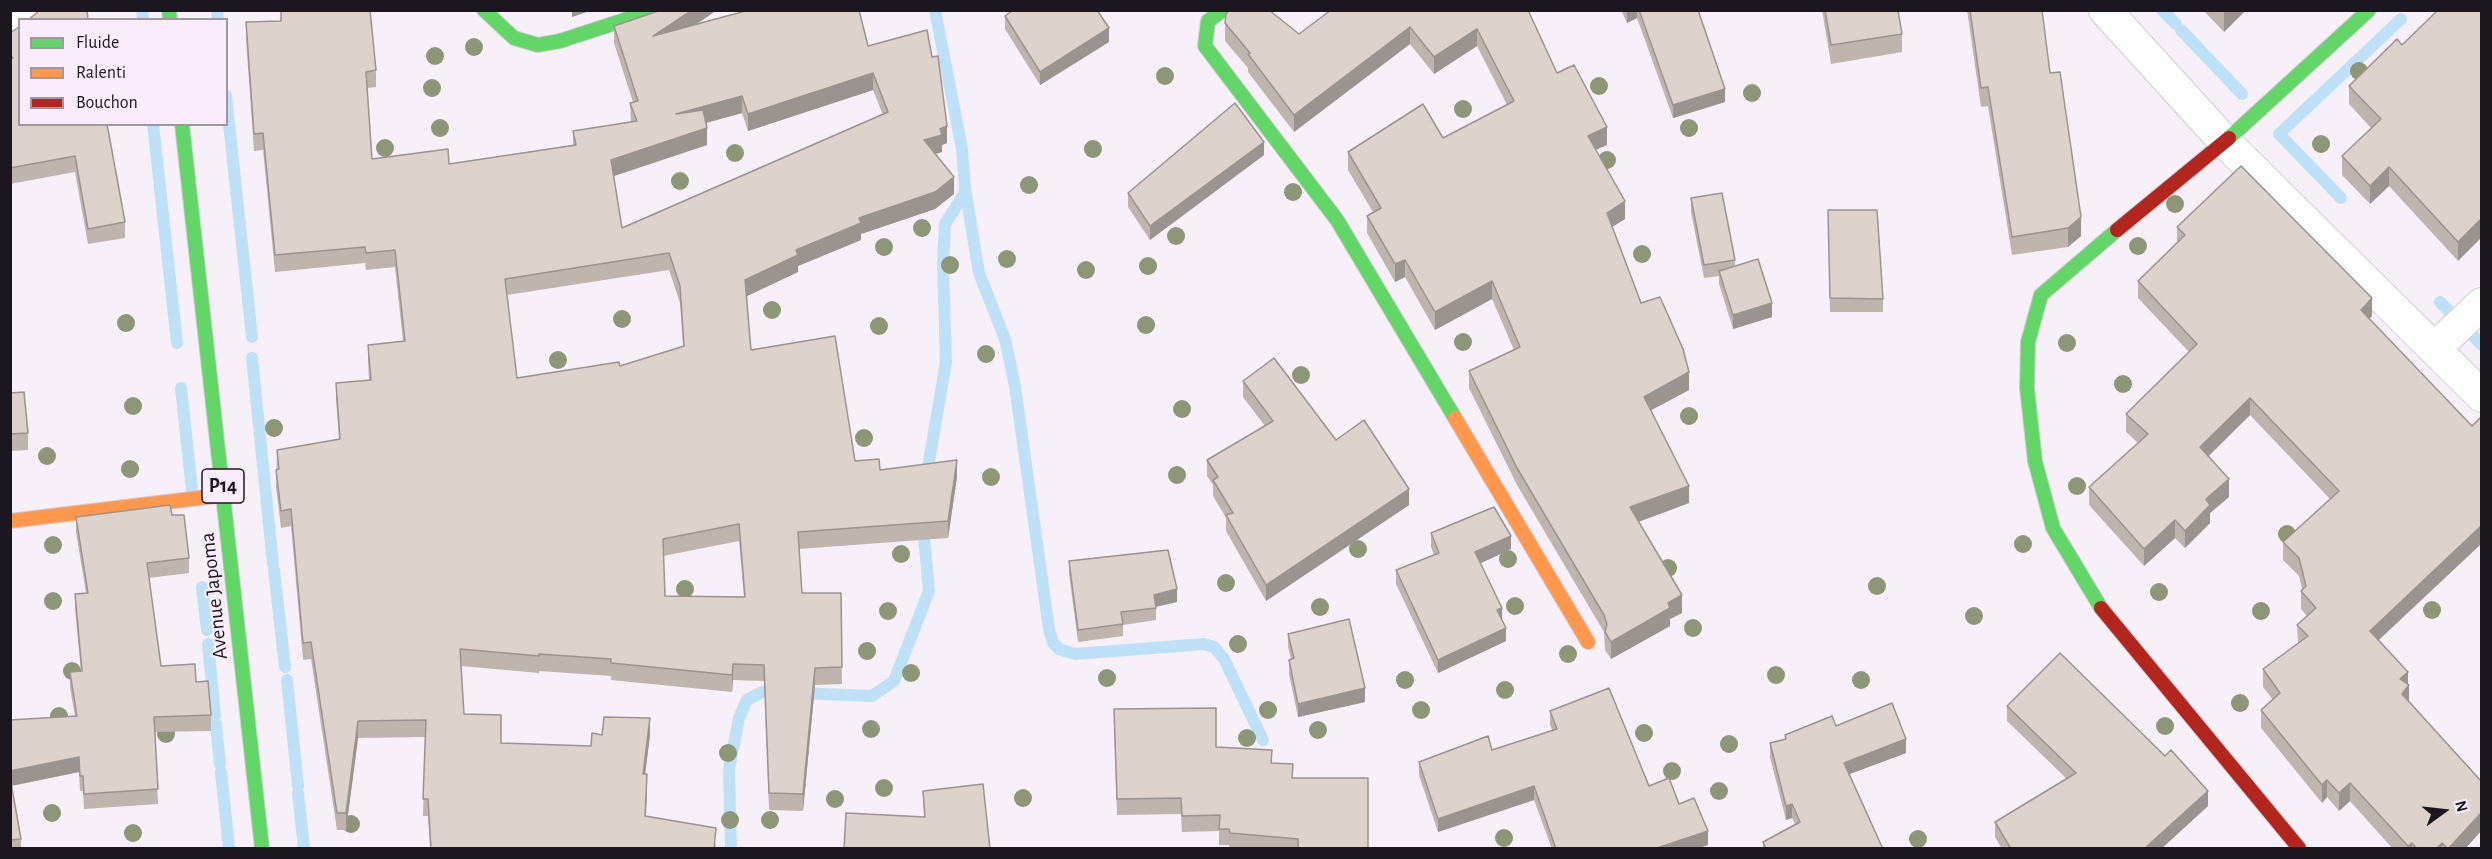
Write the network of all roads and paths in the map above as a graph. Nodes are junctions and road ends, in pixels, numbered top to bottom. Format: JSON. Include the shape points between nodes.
{"nodes":[{"id":1,"x":484,"y":10,"type":"edge"},
{"id":2,"x":655,"y":10,"type":"edge"},
{"id":3,"x":1224,"y":10,"type":"edge"},
{"id":4,"x":2105,"y":10,"type":"edge"},
{"id":5,"x":2369,"y":10,"type":"edge"},
{"id":6,"x":182,"y":126,"type":"edge"},
{"id":7,"x":2225,"y":142,"type":"junction"},
{"id":8,"x":2481,"y":304,"type":"edge"},
{"id":9,"x":2434,"y":349,"type":"junction"},
{"id":10,"x":2481,"y":396,"type":"edge"},
{"id":11,"x":224,"y":495,"type":"junction"},
{"id":12,"x":10,"y":521,"type":"edge"},
{"id":13,"x":1588,"y":642,"type":"dead end"},
{"id":14,"x":262,"y":849,"type":"edge"},
{"id":15,"x":2299,"y":849,"type":"edge"}],
"edges":[{"from":1,"to":2,"type":"street","via":[[514,38],[538,45]]},
{"from":3,"to":13,"type":"street","via":[[1208,21],[1205,46],[1337,220]]},
{"from":4,"to":7,"type":"street"},
{"from":5,"to":7,"type":"street"},
{"from":6,"to":11,"type":"street","name":"Avenue Japoma","number":"P14"},
{"from":7,"to":9,"type":"street"},
{"from":7,"to":15,"type":"street","via":[[2041,296],[2028,342],[2027,388],[2035,461],[2053,528],[2095,601]]},
{"from":8,"to":9,"type":"street"},
{"from":9,"to":10,"type":"street"},
{"from":11,"to":12,"type":"street"},
{"from":11,"to":14,"type":"street","name":"Avenue Japoma","number":"P14"}]}
